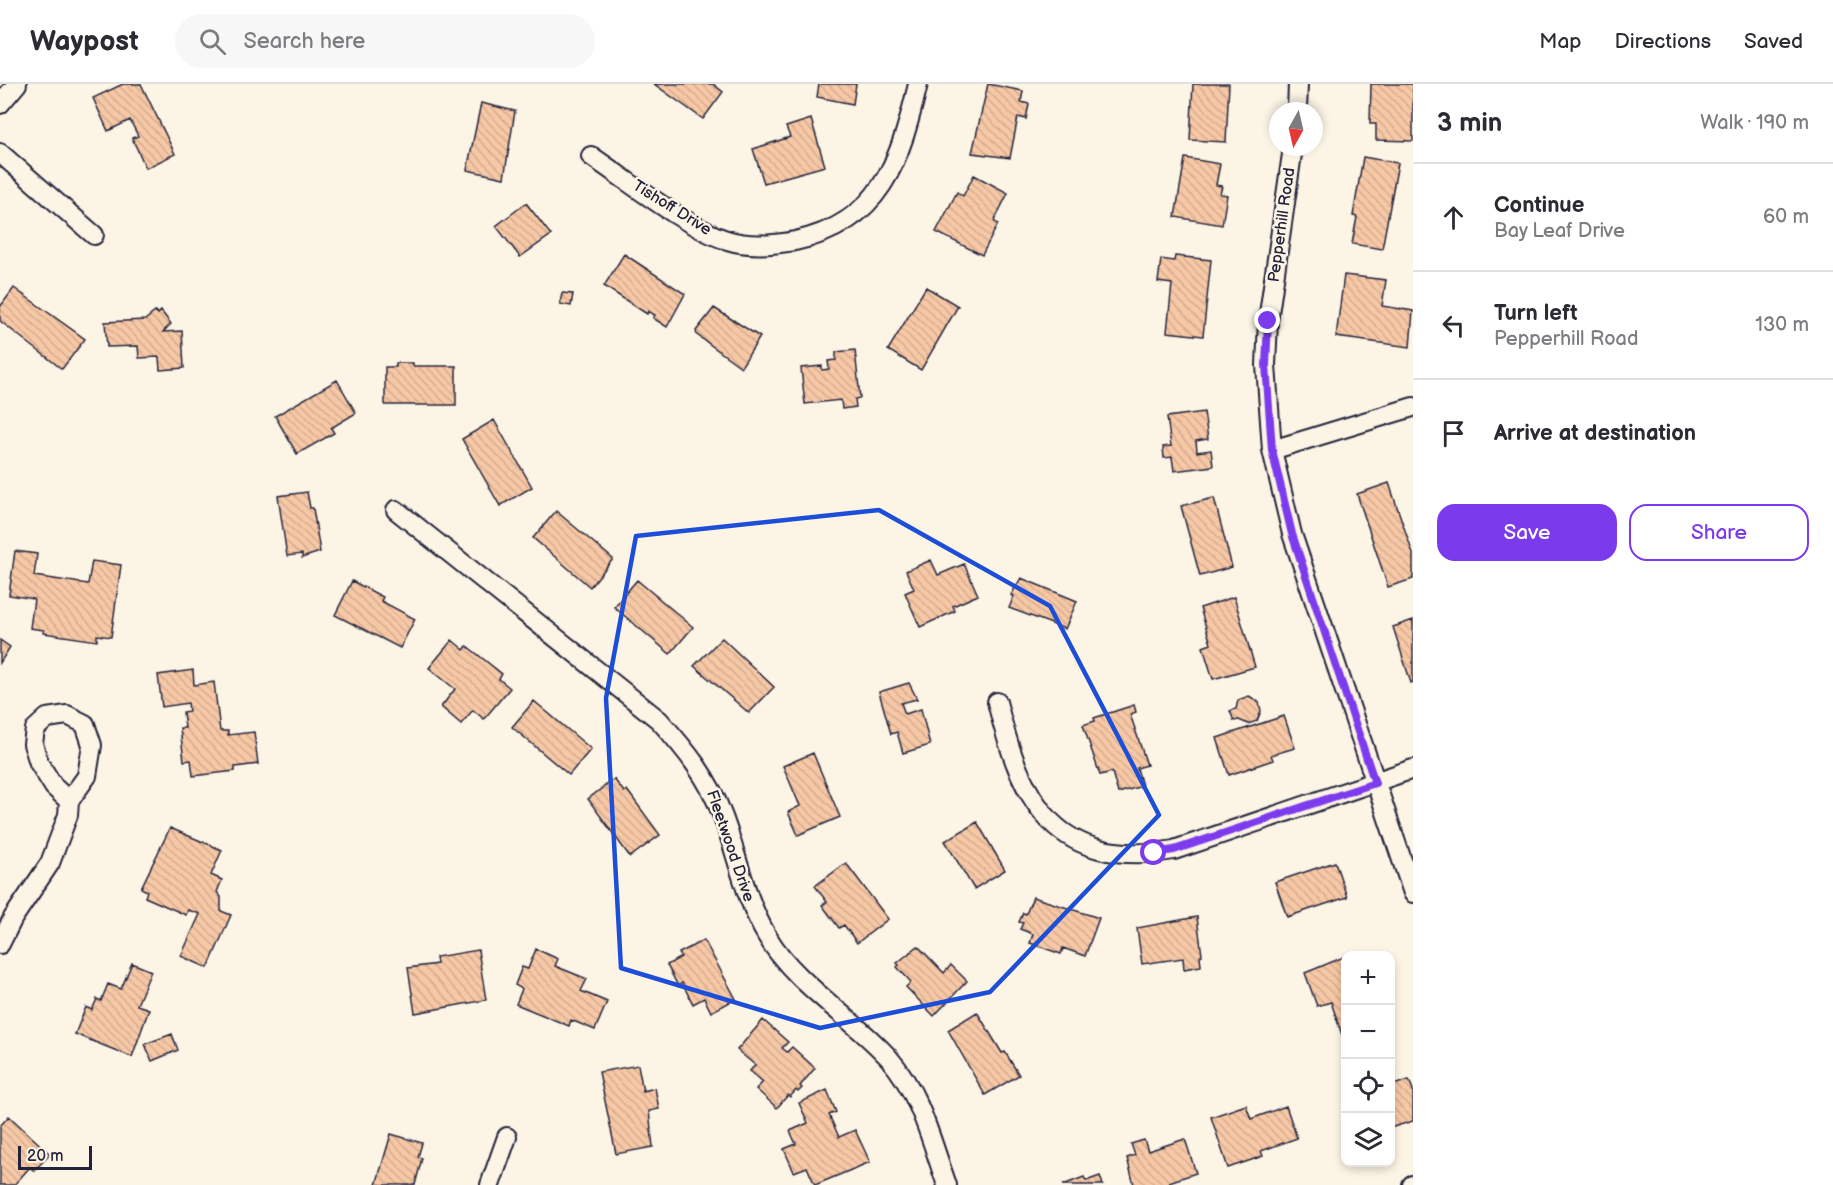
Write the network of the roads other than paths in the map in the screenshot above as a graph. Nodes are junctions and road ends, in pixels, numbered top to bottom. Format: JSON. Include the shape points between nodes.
{"nodes":[{"id":1,"x":17,"y":84,"type":"edge"},
{"id":2,"x":918,"y":84,"type":"edge"},
{"id":3,"x":1298,"y":84,"type":"edge"},
{"id":4,"x":1297,"y":102,"type":"edge"},
{"id":5,"x":0,"y":104,"type":"edge"},
{"id":6,"x":0,"y":153,"type":"edge"},
{"id":7,"x":591,"y":156,"type":"dead end"},
{"id":8,"x":1292,"y":156,"type":"edge"},
{"id":9,"x":94,"y":235,"type":"dead end"},
{"id":10,"x":1413,"y":407,"type":"edge"},
{"id":11,"x":1272,"y":450,"type":"junction"},
{"id":12,"x":396,"y":510,"type":"dead end"},
{"id":13,"x":997,"y":702,"type":"dead end"},
{"id":14,"x":1413,"y":769,"type":"edge"},
{"id":15,"x":1375,"y":783,"type":"junction"},
{"id":16,"x":69,"y":801,"type":"dead end"},
{"id":17,"x":1413,"y":893,"type":"edge"},
{"id":18,"x":0,"y":944,"type":"edge"},
{"id":19,"x":507,"y":1137,"type":"dead end"},
{"id":20,"x":490,"y":1185,"type":"edge"},
{"id":21,"x":947,"y":1185,"type":"edge"}],
"edges":[{"from":1,"to":5,"type":"street"},
{"from":2,"to":7,"type":"street","name":"Tishoff Drive","via":[[908,125],[887,179],[855,215],[813,237],[778,244],[727,240],[703,230]]},
{"from":3,"to":4,"type":"street"},
{"from":6,"to":9,"type":"street"},
{"from":8,"to":11,"type":"street","name":"Pepperhill Road","via":[[1268,321],[1266,365]]},
{"from":10,"to":11,"type":"street"},
{"from":11,"to":15,"type":"street","name":"Pepperhill Road","via":[[1292,534]]},
{"from":12,"to":21,"type":"street","name":"Fleetwood Drive","via":[[659,720],[690,753],[723,816],[744,886],[768,938],[802,977],[890,1059],[927,1123]]},
{"from":13,"to":15,"type":"street","via":[[1008,747],[1029,795],[1064,835],[1103,850],[1133,854],[1174,850]]},
{"from":14,"to":15,"type":"street"},
{"from":15,"to":17,"type":"street","name":"Pepperhill Road"},
{"from":16,"to":18,"type":"street","via":[[68,815],[50,863],[12,918]]},
{"from":19,"to":20,"type":"street"}]}
